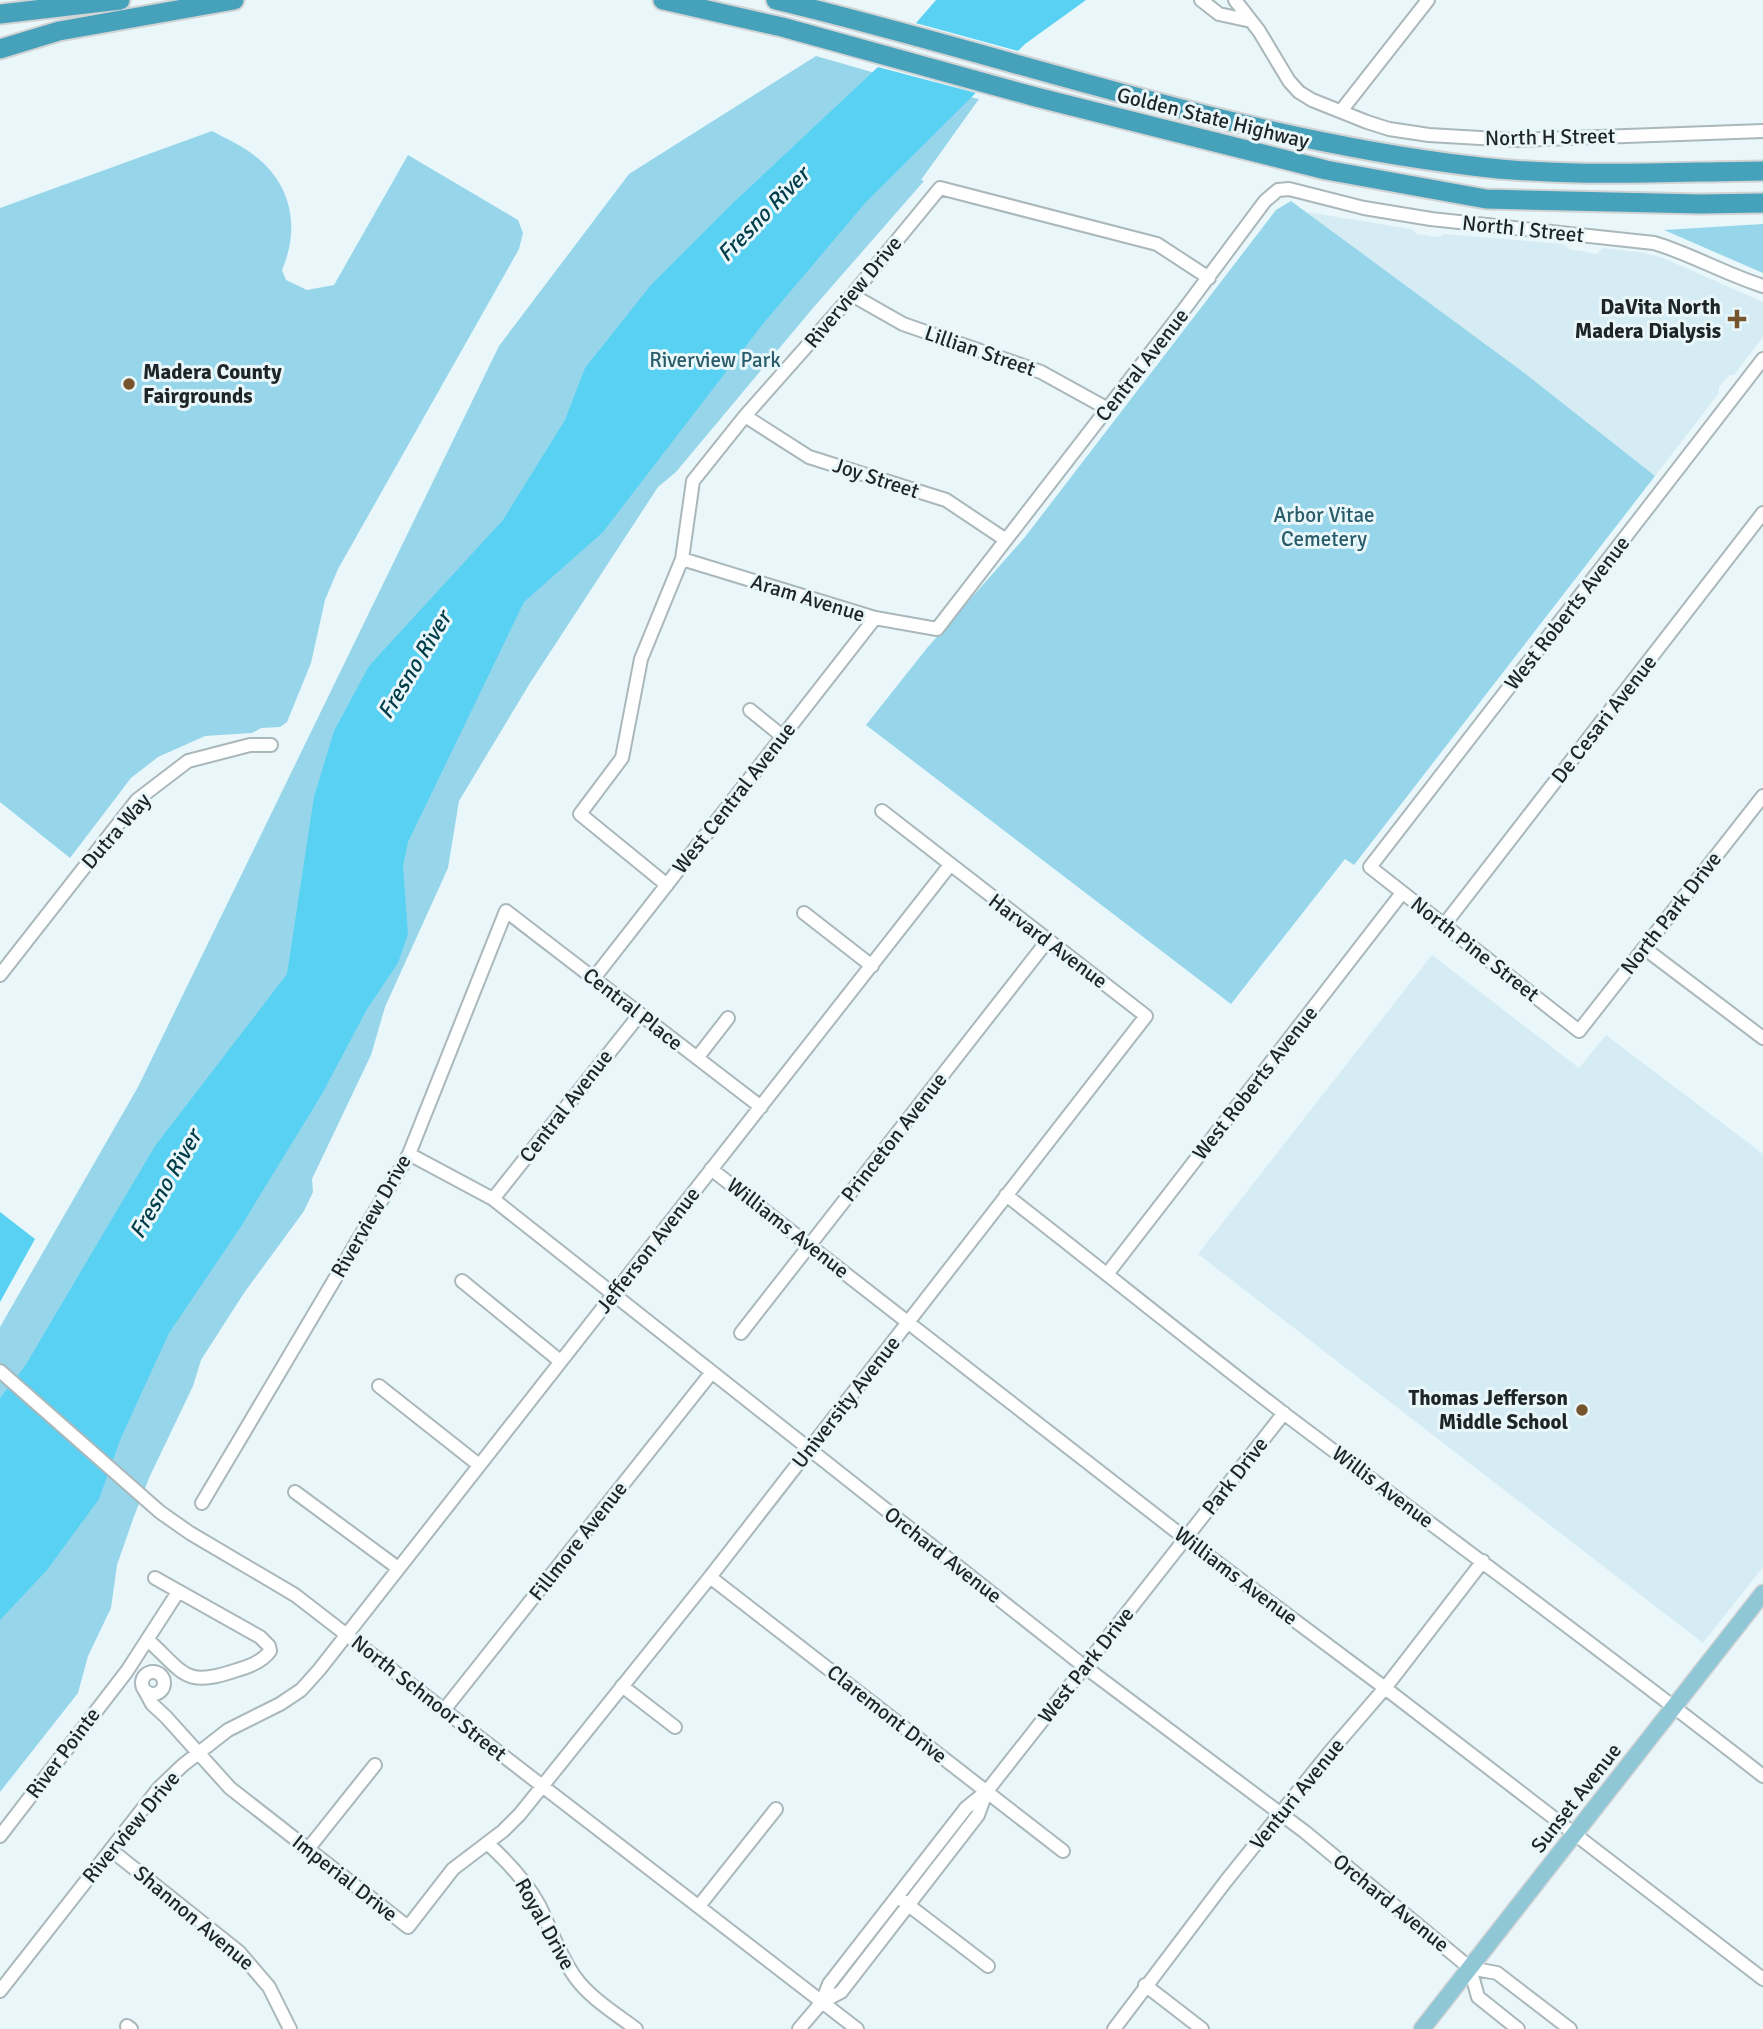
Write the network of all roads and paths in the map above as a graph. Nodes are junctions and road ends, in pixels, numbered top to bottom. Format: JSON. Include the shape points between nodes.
{"nodes":[{"id":1,"x":120,"y":0,"type":"edge"},
{"id":2,"x":234,"y":0,"type":"edge"},
{"id":3,"x":663,"y":0,"type":"edge"},
{"id":4,"x":776,"y":0,"type":"edge"},
{"id":5,"x":1201,"y":0,"type":"edge"},
{"id":6,"x":1234,"y":0,"type":"edge"},
{"id":7,"x":1428,"y":0,"type":"edge"},
{"id":8,"x":0,"y":14,"type":"edge"},
{"id":9,"x":1251,"y":21,"type":"junction"},
{"id":10,"x":0,"y":49,"type":"edge"},
{"id":11,"x":1341,"y":111,"type":"junction"},
{"id":12,"x":1763,"y":131,"type":"edge"},
{"id":13,"x":1763,"y":170,"type":"edge"},
{"id":14,"x":1278,"y":190,"type":"joint"},
{"id":15,"x":1763,"y":202,"type":"edge"},
{"id":16,"x":1209,"y":278,"type":"junction"},
{"id":17,"x":1763,"y":286,"type":"edge"},
{"id":18,"x":852,"y":295,"type":"junction"},
{"id":19,"x":1763,"y":359,"type":"edge"},
{"id":20,"x":1108,"y":409,"type":"junction"},
{"id":21,"x":745,"y":416,"type":"junction"},
{"id":22,"x":1763,"y":513,"type":"edge"},
{"id":23,"x":1006,"y":540,"type":"junction"},
{"id":24,"x":682,"y":559,"type":"junction"},
{"id":25,"x":875,"y":618,"type":"junction"},
{"id":26,"x":750,"y":710,"type":"dead end"},
{"id":27,"x":782,"y":736,"type":"junction"},
{"id":28,"x":271,"y":745,"type":"dead end"},
{"id":29,"x":1763,"y":796,"type":"edge"},
{"id":30,"x":882,"y":811,"type":"dead end"},
{"id":31,"x":950,"y":865,"type":"junction"},
{"id":32,"x":1370,"y":867,"type":"joint"},
{"id":33,"x":667,"y":885,"type":"junction"},
{"id":34,"x":1402,"y":893,"type":"junction"},
{"id":35,"x":506,"y":911,"type":"joint"},
{"id":36,"x":804,"y":914,"type":"dead end"},
{"id":37,"x":1444,"y":925,"type":"junction"},
{"id":38,"x":1048,"y":940,"type":"junction"},
{"id":39,"x":1644,"y":948,"type":"junction"},
{"id":40,"x":872,"y":966,"type":"junction"},
{"id":41,"x":0,"y":975,"type":"edge"},
{"id":42,"x":594,"y":978,"type":"junction"},
{"id":43,"x":640,"y":1014,"type":"junction"},
{"id":44,"x":1146,"y":1016,"type":"joint"},
{"id":45,"x":728,"y":1018,"type":"dead end"},
{"id":46,"x":1579,"y":1031,"type":"joint"},
{"id":47,"x":1763,"y":1038,"type":"edge"},
{"id":48,"x":697,"y":1058,"type":"junction"},
{"id":49,"x":761,"y":1107,"type":"junction"},
{"id":50,"x":409,"y":1154,"type":"junction"},
{"id":51,"x":711,"y":1170,"type":"junction"},
{"id":52,"x":1006,"y":1195,"type":"junction"},
{"id":53,"x":493,"y":1199,"type":"junction"},
{"id":54,"x":809,"y":1245,"type":"junction"},
{"id":55,"x":1108,"y":1273,"type":"junction"},
{"id":56,"x":463,"y":1280,"type":"dead end"},
{"id":57,"x":613,"y":1294,"type":"junction"},
{"id":58,"x":909,"y":1321,"type":"junction"},
{"id":59,"x":740,"y":1333,"type":"dead end"},
{"id":60,"x":560,"y":1361,"type":"junction"},
{"id":61,"x":0,"y":1371,"type":"edge"},
{"id":62,"x":712,"y":1372,"type":"junction"},
{"id":63,"x":379,"y":1386,"type":"dead end"},
{"id":64,"x":1284,"y":1413,"type":"junction"},
{"id":65,"x":808,"y":1450,"type":"junction"},
{"id":66,"x":479,"y":1465,"type":"junction"},
{"id":67,"x":295,"y":1492,"type":"dead end"},
{"id":68,"x":202,"y":1503,"type":"dead end"},
{"id":69,"x":1186,"y":1539,"type":"junction"},
{"id":70,"x":1483,"y":1561,"type":"junction"},
{"id":71,"x":398,"y":1568,"type":"junction"},
{"id":72,"x":710,"y":1577,"type":"junction"},
{"id":73,"x":155,"y":1578,"type":"dead end"},
{"id":74,"x":178,"y":1592,"type":"junction"},
{"id":75,"x":1763,"y":1593,"type":"edge"},
{"id":76,"x":348,"y":1635,"type":"junction"},
{"id":77,"x":148,"y":1640,"type":"junction"},
{"id":78,"x":140,"y":1652,"type":"junction"},
{"id":79,"x":1085,"y":1667,"type":"junction"},
{"id":80,"x":127,"y":1671,"type":"junction"},
{"id":81,"x":156,"y":1671,"type":"junction"},
{"id":82,"x":622,"y":1686,"type":"junction"},
{"id":83,"x":143,"y":1687,"type":"junction"},
{"id":84,"x":1385,"y":1688,"type":"junction"},
{"id":85,"x":159,"y":1693,"type":"junction"},
{"id":86,"x":1675,"y":1706,"type":"junction"},
{"id":87,"x":444,"y":1710,"type":"junction"},
{"id":88,"x":166,"y":1717,"type":"junction"},
{"id":89,"x":674,"y":1727,"type":"dead end"},
{"id":90,"x":199,"y":1754,"type":"junction"},
{"id":91,"x":375,"y":1765,"type":"dead end"},
{"id":92,"x":1763,"y":1776,"type":"edge"},
{"id":93,"x":543,"y":1786,"type":"junction"},
{"id":94,"x":987,"y":1791,"type":"junction"},
{"id":95,"x":776,"y":1809,"type":"dead end"},
{"id":96,"x":1281,"y":1814,"type":"junction"},
{"id":97,"x":1575,"y":1834,"type":"junction"},
{"id":98,"x":0,"y":1836,"type":"edge"},
{"id":99,"x":487,"y":1843,"type":"junction"},
{"id":100,"x":307,"y":1849,"type":"junction"},
{"id":101,"x":111,"y":1850,"type":"junction"},
{"id":102,"x":1063,"y":1851,"type":"dead end"},
{"id":103,"x":897,"y":1896,"type":"junction"},
{"id":104,"x":908,"y":1905,"type":"junction"},
{"id":105,"x":699,"y":1906,"type":"junction"},
{"id":106,"x":988,"y":1966,"type":"dead end"},
{"id":107,"x":1470,"y":1968,"type":"junction"},
{"id":108,"x":1763,"y":1979,"type":"edge"},
{"id":109,"x":1145,"y":1985,"type":"junction"},
{"id":110,"x":0,"y":1991,"type":"edge"},
{"id":111,"x":822,"y":2002,"type":"junction"},
{"id":112,"x":290,"y":2029,"type":"edge"},
{"id":113,"x":636,"y":2029,"type":"edge"},
{"id":114,"x":799,"y":2029,"type":"edge"},
{"id":115,"x":857,"y":2029,"type":"edge"},
{"id":116,"x":1114,"y":2029,"type":"edge"},
{"id":117,"x":1202,"y":2029,"type":"edge"},
{"id":118,"x":1422,"y":2029,"type":"edge"},
{"id":119,"x":1518,"y":2029,"type":"edge"},
{"id":120,"x":1570,"y":2029,"type":"edge"}],
"edges":[{"from":1,"to":8,"type":"highway"},
{"from":2,"to":10,"type":"highway","via":[[60,31]]},
{"from":3,"to":15,"type":"highway","name":"Golden State Highway","via":[[1326,170],[1486,199]]},
{"from":4,"to":13,"type":"highway","name":"Golden State Highway","via":[[1336,145],[1472,166],[1552,172]]},
{"from":5,"to":9,"type":"street","via":[[1219,14]]},
{"from":6,"to":9,"type":"street","name":"North H Street"},
{"from":7,"to":11,"type":"street"},
{"from":9,"to":11,"type":"street","name":"North H Street","via":[[1299,92]]},
{"from":11,"to":12,"type":"street","name":"North H Street","via":[[1402,131],[1514,140]]},
{"from":14,"to":16,"type":"street","name":"Central Avenue"},
{"from":14,"to":17,"type":"street","name":"North I Street","via":[[1431,219],[1654,243]]},
{"from":16,"to":18,"type":"street","name":"Riverview Drive","via":[[1157,244],[940,188]]},
{"from":16,"to":20,"type":"street","name":"Central Avenue"},
{"from":18,"to":20,"type":"street","name":"Lillian Street","via":[[903,324],[1041,372]]},
{"from":18,"to":21,"type":"street","name":"Riverview Drive"},
{"from":19,"to":32,"type":"street","name":"West Roberts Avenue"},
{"from":20,"to":23,"type":"street","name":"Central Avenue"},
{"from":21,"to":23,"type":"street","name":"Joy Street","via":[[809,457],[946,500]]},
{"from":21,"to":24,"type":"street","name":"Riverview Drive","via":[[693,481]]},
{"from":22,"to":37,"type":"street","name":"De Cesari Avenue"},
{"from":23,"to":25,"type":"street","name":"Aram Avenue","via":[[937,629]]},
{"from":24,"to":25,"type":"street","name":"Aram Avenue"},
{"from":24,"to":33,"type":"street","name":"Riverview Drive","via":[[641,659],[622,758],[580,814]]},
{"from":25,"to":27,"type":"street","name":"West Central Avenue"},
{"from":26,"to":27,"type":"street"},
{"from":27,"to":33,"type":"street","name":"West Central Avenue"},
{"from":28,"to":41,"type":"street","name":"Dutra Way","via":[[250,745],[188,761],[137,800]]},
{"from":29,"to":39,"type":"street","name":"North Park Drive"},
{"from":30,"to":31,"type":"street","name":"Harvard Avenue"},
{"from":31,"to":38,"type":"street","name":"Harvard Avenue"},
{"from":31,"to":40,"type":"street","name":"Jefferson Avenue"},
{"from":32,"to":34,"type":"street","name":"North Pine Street"},
{"from":33,"to":42,"type":"street","name":"West Central Avenue"},
{"from":34,"to":37,"type":"street","name":"North Pine Street"},
{"from":34,"to":55,"type":"street","name":"West Roberts Avenue"},
{"from":35,"to":42,"type":"street","name":"Central Place"},
{"from":35,"to":50,"type":"street","name":"Riverview Drive"},
{"from":36,"to":40,"type":"street"},
{"from":37,"to":46,"type":"street","name":"North Pine Street"},
{"from":38,"to":44,"type":"street","name":"Harvard Avenue"},
{"from":38,"to":54,"type":"street","name":"Princeton Avenue"},
{"from":39,"to":46,"type":"street","name":"North Park Drive"},
{"from":39,"to":47,"type":"street"},
{"from":40,"to":49,"type":"street","name":"Jefferson Avenue"},
{"from":42,"to":43,"type":"street","name":"Central Place"},
{"from":43,"to":48,"type":"street","name":"Central Place"},
{"from":43,"to":53,"type":"street","name":"Central Avenue"},
{"from":44,"to":52,"type":"street","name":"University Avenue"},
{"from":45,"to":48,"type":"street"},
{"from":48,"to":49,"type":"street","name":"Central Place"},
{"from":49,"to":51,"type":"street","name":"Jefferson Avenue"},
{"from":50,"to":53,"type":"street","name":"Orchard Avenue"},
{"from":50,"to":68,"type":"street","name":"Riverview Drive"},
{"from":51,"to":54,"type":"street","name":"Williams Avenue"},
{"from":51,"to":57,"type":"street","name":"Jefferson Avenue"},
{"from":52,"to":55,"type":"street","name":"Willis Avenue"},
{"from":52,"to":58,"type":"street","name":"University Avenue"},
{"from":53,"to":57,"type":"street","name":"Orchard Avenue"},
{"from":54,"to":58,"type":"street","name":"Williams Avenue"},
{"from":54,"to":59,"type":"street","name":"Princeton Avenue"},
{"from":55,"to":64,"type":"street","name":"Willis Avenue"},
{"from":56,"to":60,"type":"street"},
{"from":57,"to":60,"type":"street","name":"Jefferson Avenue"},
{"from":57,"to":62,"type":"street","name":"Orchard Avenue"},
{"from":58,"to":65,"type":"street","name":"University Avenue"},
{"from":58,"to":69,"type":"street","name":"Williams Avenue"},
{"from":60,"to":66,"type":"street","name":"Jefferson Avenue"},
{"from":61,"to":76,"type":"street","name":"North Schnoor Street","via":[[190,1533],[278,1585]]},
{"from":62,"to":65,"type":"street","name":"Orchard Avenue"},
{"from":62,"to":87,"type":"street","name":"Fillmore Avenue"},
{"from":63,"to":66,"type":"street"},
{"from":64,"to":69,"type":"street","name":"Park Drive"},
{"from":64,"to":70,"type":"street","name":"Willis Avenue"},
{"from":65,"to":72,"type":"street","name":"University Avenue"},
{"from":65,"to":79,"type":"street","name":"Orchard Avenue"},
{"from":66,"to":71,"type":"street","name":"Jefferson Avenue"},
{"from":67,"to":71,"type":"street"},
{"from":69,"to":79,"type":"street","name":"West Park Drive"},
{"from":69,"to":84,"type":"street","name":"Williams Avenue"},
{"from":70,"to":84,"type":"street","name":"Venturi Avenue"},
{"from":70,"to":86,"type":"street","name":"Willis Avenue"},
{"from":71,"to":76,"type":"street","name":"Jefferson Avenue"},
{"from":72,"to":82,"type":"street","name":"University Avenue"},
{"from":72,"to":94,"type":"street","name":"Claremont Drive"},
{"from":73,"to":74,"type":"street"},
{"from":74,"to":77,"type":"street","name":"River Pointe"},
{"from":74,"to":77,"type":"street","via":[[260,1637],[270,1651],[242,1669],[208,1680],[178,1670]]},
{"from":75,"to":86,"type":"main road","name":"Sunset Avenue"},
{"from":76,"to":87,"type":"street","name":"North Schnoor Street"},
{"from":76,"to":90,"type":"street","name":"Riverview Drive","via":[[301,1690],[228,1730]]},
{"from":77,"to":78,"type":"street","name":"River Pointe"},
{"from":78,"to":80,"type":"street","name":"River Pointe"},
{"from":78,"to":81,"type":"street"},
{"from":79,"to":94,"type":"street","name":"West Park Drive"},
{"from":79,"to":96,"type":"street","name":"Orchard Avenue"},
{"from":80,"to":83,"type":"street"},
{"from":80,"to":98,"type":"street","name":"River Pointe"},
{"from":81,"to":83,"type":"street","via":[[145,1674]]},
{"from":81,"to":85,"type":"street","via":[[165,1683]]},
{"from":82,"to":89,"type":"street"},
{"from":82,"to":93,"type":"street","name":"University Avenue"},
{"from":83,"to":85,"type":"street"},
{"from":83,"to":88,"type":"street"},
{"from":84,"to":96,"type":"street","name":"Venturi Avenue"},
{"from":84,"to":97,"type":"street","name":"Williams Avenue"},
{"from":85,"to":88,"type":"street"},
{"from":86,"to":92,"type":"street","name":"Willis Avenue"},
{"from":86,"to":97,"type":"main road","name":"Sunset Avenue"},
{"from":87,"to":93,"type":"street","name":"North Schnoor Street"},
{"from":88,"to":90,"type":"street"},
{"from":90,"to":100,"type":"street","name":"Imperial Drive","via":[[230,1788]]},
{"from":90,"to":101,"type":"street","name":"Riverview Drive","via":[[159,1788]]},
{"from":91,"to":100,"type":"street"},
{"from":93,"to":99,"type":"street","name":"Imperial Drive"},
{"from":93,"to":105,"type":"street","name":"North Schnoor Street"},
{"from":94,"to":102,"type":"street","name":"Claremont Drive"},
{"from":94,"to":103,"type":"street","name":"West Park Drive","via":[[966,1808]]},
{"from":94,"to":104,"type":"street","name":"West Park Drive","via":[[978,1815]]},
{"from":95,"to":105,"type":"street"},
{"from":96,"to":107,"type":"street","name":"Orchard Avenue"},
{"from":96,"to":109,"type":"street","name":"Venturi Avenue"},
{"from":97,"to":107,"type":"main road","name":"Sunset Avenue"},
{"from":97,"to":108,"type":"street","name":"Williams Avenue"},
{"from":99,"to":100,"type":"street","name":"Imperial Drive","via":[[453,1869],[408,1927]]},
{"from":99,"to":113,"type":"street","name":"Royal Drive","via":[[528,1888],[576,1979]]},
{"from":101,"to":110,"type":"street","name":"Riverview Drive"},
{"from":101,"to":112,"type":"street","name":"Shannon Avenue","via":[[239,1952],[269,1987]]},
{"from":103,"to":104,"type":"street"},
{"from":103,"to":111,"type":"street","name":"West Park Drive","via":[[829,1984]]},
{"from":104,"to":106,"type":"street"},
{"from":104,"to":111,"type":"street","name":"West Park Drive","via":[[841,1992]]},
{"from":105,"to":111,"type":"street","name":"North Schnoor Street"},
{"from":107,"to":118,"type":"main road","name":"Sunset Avenue"},
{"from":107,"to":119,"type":"street","via":[[1478,1997]]},
{"from":107,"to":120,"type":"street","via":[[1497,1973]]},
{"from":109,"to":116,"type":"street","name":"Venturi Avenue"},
{"from":109,"to":117,"type":"street"},
{"from":111,"to":114,"type":"street","name":"West Park Drive"},
{"from":111,"to":115,"type":"street","name":"North Schnoor Street"}]}
